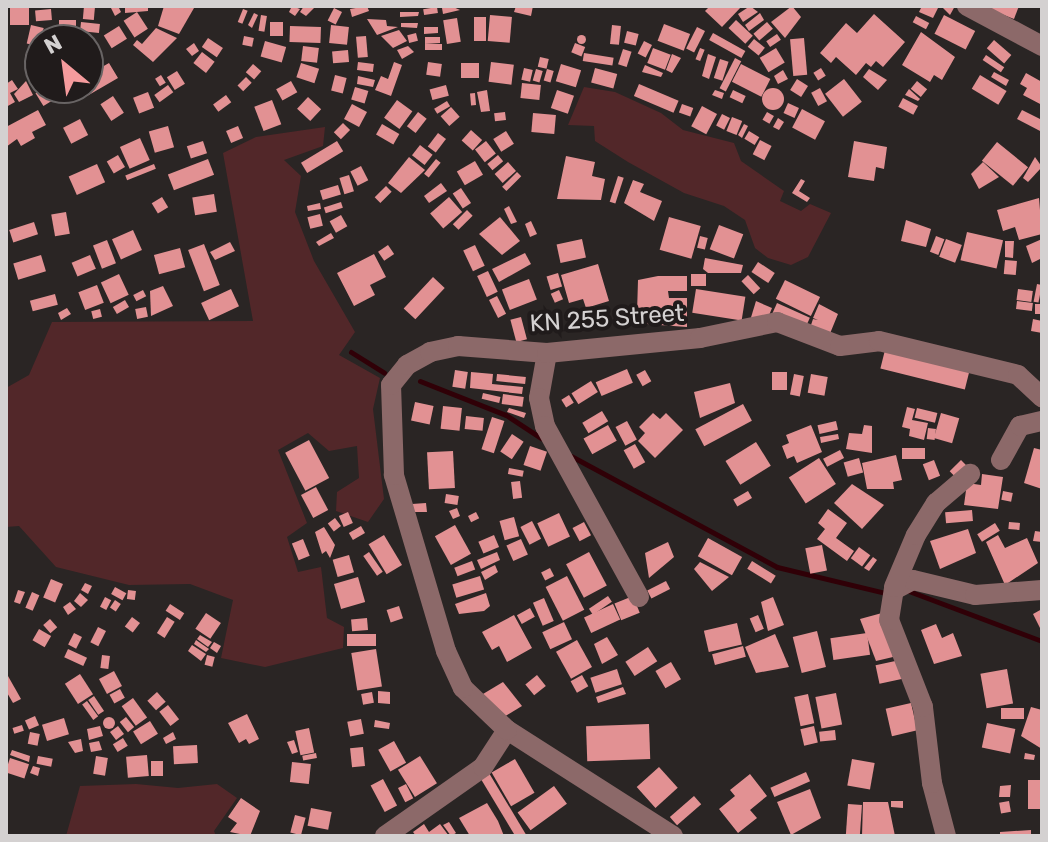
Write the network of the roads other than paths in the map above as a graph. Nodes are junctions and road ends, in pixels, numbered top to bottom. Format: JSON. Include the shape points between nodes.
{"nodes":[{"id":1,"x":967,"y":6,"type":"edge"},
{"id":2,"x":1042,"y":46,"type":"edge"},
{"id":3,"x":547,"y":353,"type":"junction"},
{"id":4,"x":1042,"y":397,"type":"edge"},
{"id":5,"x":1042,"y":421,"type":"edge"},
{"id":6,"x":1001,"y":460,"type":"dead end"},
{"id":7,"x":970,"y":474,"type":"dead end"},
{"id":8,"x":894,"y":590,"type":"junction"},
{"id":9,"x":1042,"y":590,"type":"edge"},
{"id":10,"x":639,"y":597,"type":"dead end"},
{"id":11,"x":507,"y":730,"type":"junction"},
{"id":12,"x":385,"y":836,"type":"edge"},
{"id":13,"x":673,"y":836,"type":"edge"},
{"id":14,"x":946,"y":836,"type":"edge"}],
"edges":[{"from":1,"to":2,"type":"street"},
{"from":3,"to":4,"type":"street","name":"KN 255 Street","via":[[700,338],[777,322],[840,346],[879,341],[1018,375]]},
{"from":3,"to":10,"type":"street","via":[[539,398],[545,426]]},
{"from":3,"to":11,"type":"street","name":"KN 255 Street","via":[[458,346],[430,352],[407,365],[391,385],[394,475],[446,651],[463,688]]},
{"from":5,"to":6,"type":"street","via":[[1020,426]]},
{"from":7,"to":8,"type":"street","via":[[936,503],[916,535]]},
{"from":8,"to":9,"type":"street","via":[[913,580],[975,595]]},
{"from":8,"to":14,"type":"street","via":[[889,620],[923,707],[932,783]]},
{"from":11,"to":12,"type":"street","via":[[483,767]]},
{"from":11,"to":13,"type":"street","name":"KN 255 Street"}]}
